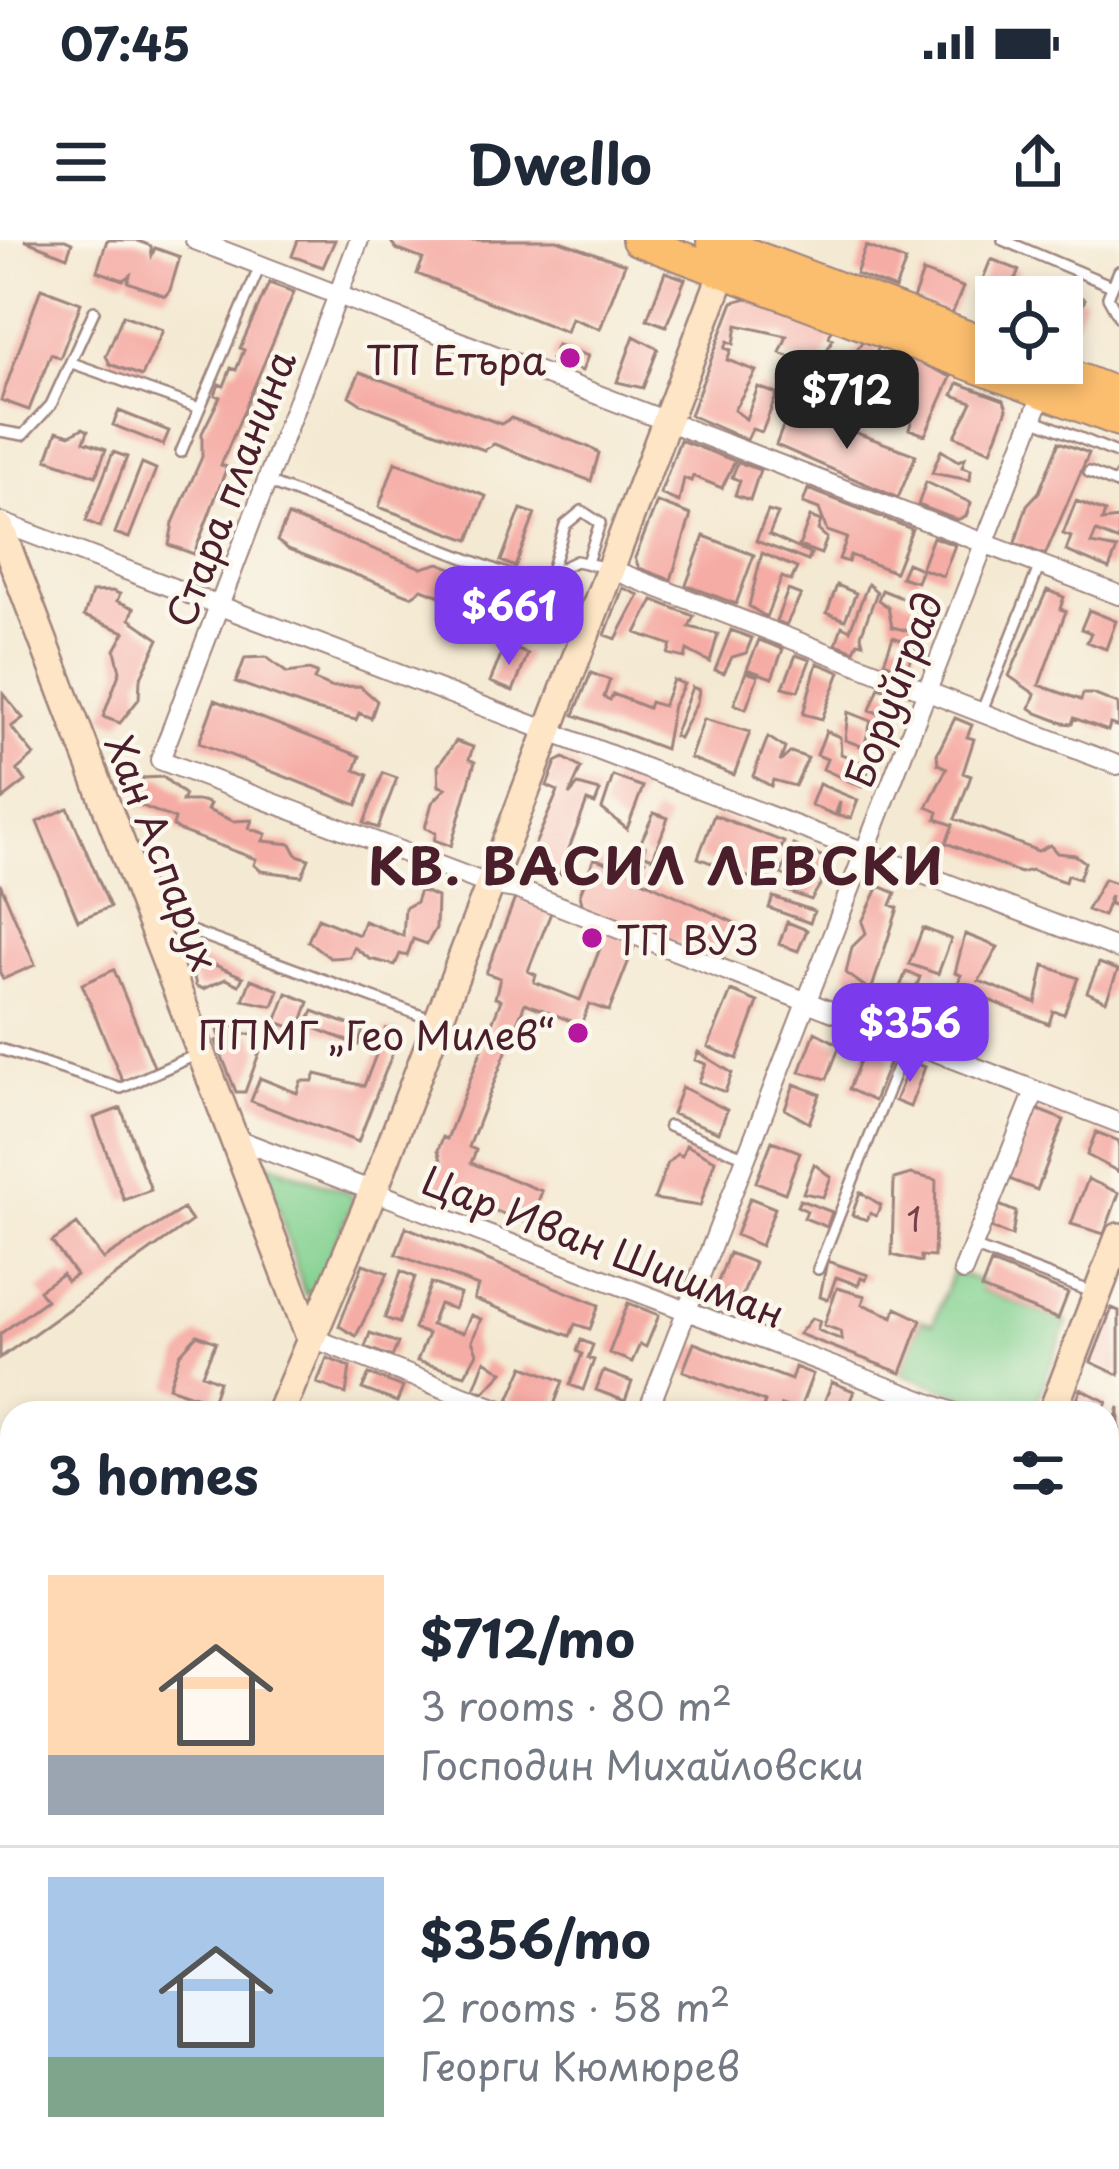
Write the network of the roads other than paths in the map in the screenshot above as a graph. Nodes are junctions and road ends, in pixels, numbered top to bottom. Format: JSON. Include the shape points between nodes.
{"nodes":[{"id":1,"x":195,"y":240,"type":"edge"},
{"id":2,"x":359,"y":240,"type":"edge"},
{"id":3,"x":637,"y":240,"type":"edge"},
{"id":4,"x":1004,"y":240,"type":"edge"},
{"id":5,"x":726,"y":250,"type":"edge"},
{"id":6,"x":260,"y":266,"type":"junction"},
{"id":7,"x":1119,"y":271,"type":"edge"},
{"id":8,"x":1112,"y":286,"type":"junction"},
{"id":9,"x":338,"y":296,"type":"junction"},
{"id":10,"x":94,"y":311,"type":"dead end"},
{"id":11,"x":1119,"y":317,"type":"edge"},
{"id":12,"x":975,"y":339,"type":"edge"},
{"id":13,"x":72,"y":363,"type":"junction"},
{"id":14,"x":1038,"y":392,"type":"edge"},
{"id":15,"x":1119,"y":394,"type":"edge"},
{"id":16,"x":199,"y":408,"type":"junction"},
{"id":17,"x":667,"y":421,"type":"junction"},
{"id":18,"x":1119,"y":421,"type":"edge"},
{"id":19,"x":0,"y":430,"type":"edge"},
{"id":20,"x":181,"y":452,"type":"dead end"},
{"id":21,"x":1119,"y":454,"type":"edge"},
{"id":22,"x":1089,"y":472,"type":"dead end"},
{"id":23,"x":1119,"y":478,"type":"edge"},
{"id":24,"x":267,"y":482,"type":"junction"},
{"id":25,"x":0,"y":525,"type":"edge"},
{"id":26,"x":985,"y":544,"type":"junction"},
{"id":27,"x":599,"y":565,"type":"junction"},
{"id":28,"x":1040,"y":565,"type":"junction"},
{"id":29,"x":553,"y":574,"type":"junction"},
{"id":30,"x":1119,"y":595,"type":"edge"},
{"id":31,"x":219,"y":606,"type":"junction"},
{"id":32,"x":532,"y":633,"type":"dead end"},
{"id":33,"x":927,"y":692,"type":"junction"},
{"id":34,"x":981,"y":713,"type":"junction"},
{"id":35,"x":548,"y":731,"type":"junction"},
{"id":36,"x":1118,"y":765,"type":"edge"},
{"id":37,"x":865,"y":852,"type":"junction"},
{"id":38,"x":490,"y":885,"type":"junction"},
{"id":39,"x":146,"y":914,"type":"junction"},
{"id":40,"x":1119,"y":949,"type":"edge"},
{"id":41,"x":806,"y":1003,"type":"junction"},
{"id":42,"x":438,"y":1022,"type":"junction"},
{"id":43,"x":907,"y":1042,"type":"junction"},
{"id":44,"x":0,"y":1049,"type":"edge"},
{"id":45,"x":198,"y":1054,"type":"junction"},
{"id":46,"x":1035,"y":1091,"type":"junction"},
{"id":47,"x":1119,"y":1123,"type":"edge"},
{"id":48,"x":669,"y":1126,"type":"dead end"},
{"id":49,"x":230,"y":1136,"type":"junction"},
{"id":50,"x":746,"y":1156,"type":"junction"},
{"id":51,"x":373,"y":1192,"type":"junction"},
{"id":52,"x":1119,"y":1237,"type":"edge"},
{"id":53,"x":973,"y":1247,"type":"junction"},
{"id":54,"x":818,"y":1269,"type":"dead end"},
{"id":55,"x":963,"y":1271,"type":"dead end"},
{"id":56,"x":1108,"y":1298,"type":"edge"},
{"id":57,"x":686,"y":1312,"type":"junction"},
{"id":58,"x":310,"y":1337,"type":"junction"},
{"id":59,"x":285,"y":1401,"type":"edge"},
{"id":60,"x":477,"y":1401,"type":"edge"},
{"id":61,"x":651,"y":1401,"type":"edge"},
{"id":62,"x":924,"y":1401,"type":"edge"},
{"id":63,"x":1058,"y":1401,"type":"edge"}],
"edges":[{"from":1,"to":6,"type":"street"},
{"from":2,"to":9,"type":"street","name":"Стара планина"},
{"from":3,"to":5,"type":"main road"},
{"from":4,"to":8,"type":"lane"},
{"from":5,"to":12,"type":"main road"},
{"from":5,"to":14,"type":"main road"},
{"from":5,"to":17,"type":"street"},
{"from":6,"to":9,"type":"street"},
{"from":6,"to":16,"type":"lane"},
{"from":7,"to":8,"type":"lane"},
{"from":8,"to":11,"type":"lane","via":[[1108,297]]},
{"from":9,"to":17,"type":"street"},
{"from":9,"to":24,"type":"street","name":"Стара планина"},
{"from":10,"to":13,"type":"lane"},
{"from":13,"to":16,"type":"lane"},
{"from":13,"to":19,"type":"lane","via":[[31,430]]},
{"from":14,"to":15,"type":"main road"},
{"from":14,"to":18,"type":"main road"},
{"from":14,"to":21,"type":"lane"},
{"from":14,"to":26,"type":"street","name":"Боруйград"},
{"from":16,"to":20,"type":"lane"},
{"from":17,"to":26,"type":"street"},
{"from":17,"to":27,"type":"street"},
{"from":22,"to":23,"type":"lane","via":[[1117,484]]},
{"from":24,"to":29,"type":"lane","via":[[530,584]]},
{"from":24,"to":31,"type":"street","name":"Стара планина"},
{"from":25,"to":31,"type":"street"},
{"from":25,"to":39,"type":"street","name":"Хан Аспарух"},
{"from":26,"to":28,"type":"street"},
{"from":26,"to":33,"type":"street","name":"Боруйград"},
{"from":27,"to":29,"type":"lane","via":[[567,563]]},
{"from":27,"to":29,"type":"lane","via":[[600,523],[583,512],[565,525]]},
{"from":27,"to":33,"type":"street"},
{"from":27,"to":35,"type":"street"},
{"from":28,"to":30,"type":"street"},
{"from":28,"to":34,"type":"lane"},
{"from":29,"to":32,"type":"lane"},
{"from":31,"to":35,"type":"street"},
{"from":31,"to":38,"type":"street","name":"Стара планина","via":[[160,760]]},
{"from":33,"to":34,"type":"street"},
{"from":33,"to":37,"type":"street","name":"Боруйград"},
{"from":34,"to":36,"type":"street"},
{"from":35,"to":37,"type":"street"},
{"from":35,"to":38,"type":"street"},
{"from":37,"to":40,"type":"street"},
{"from":37,"to":41,"type":"street","name":"Боруйград"},
{"from":38,"to":41,"type":"street"},
{"from":38,"to":42,"type":"street"},
{"from":39,"to":42,"type":"lane"},
{"from":39,"to":45,"type":"street","name":"Хан Аспарух"},
{"from":41,"to":43,"type":"street"},
{"from":41,"to":50,"type":"street","name":"Боруйград"},
{"from":42,"to":51,"type":"street"},
{"from":43,"to":46,"type":"street"},
{"from":43,"to":54,"type":"lane"},
{"from":44,"to":45,"type":"lane","via":[[121,1088]]},
{"from":45,"to":49,"type":"street","name":"Хан Аспарух"},
{"from":46,"to":47,"type":"street"},
{"from":46,"to":53,"type":"street"},
{"from":48,"to":50,"type":"lane"},
{"from":49,"to":51,"type":"street","name":"Цар Иван Шишман"},
{"from":49,"to":58,"type":"street","name":"Хан Аспарух"},
{"from":50,"to":57,"type":"street","name":"Боруйград"},
{"from":51,"to":57,"type":"street","name":"Цар Иван Шишман"},
{"from":51,"to":58,"type":"street"},
{"from":52,"to":56,"type":"street"},
{"from":53,"to":55,"type":"street"},
{"from":53,"to":56,"type":"lane"},
{"from":56,"to":63,"type":"street"},
{"from":57,"to":61,"type":"street","name":"Боруйград"},
{"from":57,"to":62,"type":"street","name":"Цар Иван Шишман"},
{"from":58,"to":59,"type":"street"},
{"from":58,"to":60,"type":"street"}]}
